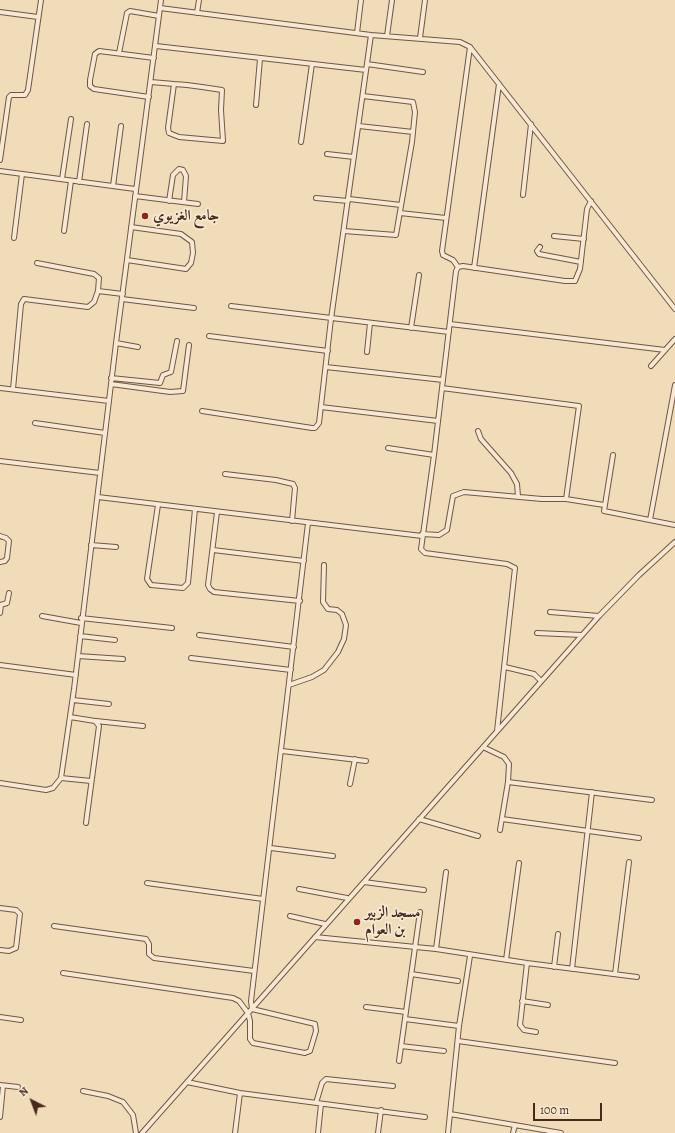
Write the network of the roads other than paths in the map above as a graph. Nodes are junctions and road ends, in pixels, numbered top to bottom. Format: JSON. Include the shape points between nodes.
{"nodes":[{"id":1,"x":41,"y":0,"type":"edge"},
{"id":2,"x":161,"y":0,"type":"edge"},
{"id":3,"x":199,"y":0,"type":"edge"},
{"id":4,"x":361,"y":0,"type":"edge"},
{"id":5,"x":392,"y":0,"type":"edge"},
{"id":6,"x":425,"y":0,"type":"edge"},
{"id":7,"x":160,"y":8,"type":"junction"},
{"id":8,"x":0,"y":12,"type":"edge"},
{"id":9,"x":198,"y":13,"type":"junction"},
{"id":10,"x":159,"y":16,"type":"junction"},
{"id":11,"x":38,"y":17,"type":"junction"},
{"id":12,"x":357,"y":33,"type":"junction"},
{"id":13,"x":371,"y":35,"type":"junction"},
{"id":14,"x":387,"y":36,"type":"junction"},
{"id":15,"x":420,"y":38,"type":"junction"},
{"id":16,"x":156,"y":46,"type":"junction"},
{"id":17,"x":470,"y":47,"type":"junction"},
{"id":18,"x":120,"y":53,"type":"junction"},
{"id":19,"x":154,"y":58,"type":"junction"},
{"id":20,"x":260,"y":59,"type":"junction"},
{"id":21,"x":312,"y":64,"type":"junction"},
{"id":22,"x":367,"y":64,"type":"junction"},
{"id":23,"x":366,"y":70,"type":"junction"},
{"id":24,"x":423,"y":72,"type":"dead end"},
{"id":25,"x":151,"y":82,"type":"junction"},
{"id":26,"x":174,"y":84,"type":"junction"},
{"id":27,"x":499,"y":84,"type":"junction"},
{"id":28,"x":363,"y":96,"type":"junction"},
{"id":29,"x":148,"y":97,"type":"junction"},
{"id":30,"x":256,"y":105,"type":"dead end"},
{"id":31,"x":71,"y":119,"type":"dead end"},
{"id":32,"x":87,"y":124,"type":"dead end"},
{"id":33,"x":531,"y":124,"type":"junction"},
{"id":34,"x":121,"y":126,"type":"dead end"},
{"id":35,"x":359,"y":126,"type":"junction"},
{"id":36,"x":413,"y":132,"type":"junction"},
{"id":37,"x":301,"y":142,"type":"dead end"},
{"id":38,"x":327,"y":154,"type":"dead end"},
{"id":39,"x":354,"y":158,"type":"junction"},
{"id":40,"x":0,"y":160,"type":"edge"},
{"id":41,"x":0,"y":171,"type":"edge"},
{"id":42,"x":22,"y":174,"type":"junction"},
{"id":43,"x":62,"y":179,"type":"junction"},
{"id":44,"x":71,"y":181,"type":"junction"},
{"id":45,"x":79,"y":182,"type":"junction"},
{"id":46,"x":113,"y":186,"type":"junction"},
{"id":47,"x":135,"y":189,"type":"junction"},
{"id":48,"x":522,"y":195,"type":"dead end"},
{"id":49,"x":135,"y":196,"type":"junction"},
{"id":50,"x":316,"y":198,"type":"dead end"},
{"id":51,"x":349,"y":200,"type":"junction"},
{"id":52,"x":169,"y":201,"type":"junction"},
{"id":53,"x":591,"y":201,"type":"junction"},
{"id":54,"x":184,"y":202,"type":"junction"},
{"id":55,"x":198,"y":204,"type":"dead end"},
{"id":56,"x":401,"y":205,"type":"junction"},
{"id":57,"x":400,"y":213,"type":"junction"},
{"id":58,"x":446,"y":218,"type":"junction"},
{"id":59,"x":131,"y":227,"type":"junction"},
{"id":60,"x":344,"y":230,"type":"junction"},
{"id":61,"x":64,"y":231,"type":"dead end"},
{"id":62,"x":554,"y":236,"type":"dead end"},
{"id":63,"x":14,"y":238,"type":"dead end"},
{"id":64,"x":584,"y":239,"type":"junction"},
{"id":65,"x":540,"y":247,"type":"dead end"},
{"id":66,"x":127,"y":260,"type":"junction"},
{"id":67,"x":581,"y":262,"type":"junction"},
{"id":68,"x":37,"y":263,"type":"dead end"},
{"id":69,"x":458,"y":267,"type":"junction"},
{"id":70,"x":474,"y":268,"type":"junction"},
{"id":71,"x":418,"y":275,"type":"dead end"},
{"id":72,"x":98,"y":291,"type":"junction"},
{"id":73,"x":123,"y":294,"type":"junction"},
{"id":74,"x":122,"y":299,"type":"junction"},
{"id":75,"x":231,"y":306,"type":"dead end"},
{"id":76,"x":194,"y":308,"type":"dead end"},
{"id":77,"x":675,"y":309,"type":"edge"},
{"id":78,"x":331,"y":319,"type":"junction"},
{"id":79,"x":370,"y":323,"type":"junction"},
{"id":80,"x":450,"y":324,"type":"junction"},
{"id":81,"x":411,"y":328,"type":"junction"},
{"id":82,"x":449,"y":332,"type":"junction"},
{"id":83,"x":209,"y":336,"type":"dead end"},
{"id":84,"x":675,"y":340,"type":"edge"},
{"id":85,"x":177,"y":341,"type":"dead end"},
{"id":86,"x":116,"y":343,"type":"junction"},
{"id":87,"x":189,"y":345,"type":"dead end"},
{"id":88,"x":138,"y":347,"type":"dead end"},
{"id":89,"x":665,"y":350,"type":"junction"},
{"id":90,"x":328,"y":351,"type":"junction"},
{"id":91,"x":367,"y":352,"type":"dead end"},
{"id":92,"x":651,"y":366,"type":"dead end"},
{"id":93,"x":326,"y":368,"type":"junction"},
{"id":94,"x":111,"y":378,"type":"junction"},
{"id":95,"x":443,"y":380,"type":"junction"},
{"id":96,"x":111,"y":384,"type":"junction"},
{"id":97,"x":675,"y":385,"type":"edge"},
{"id":98,"x":0,"y":388,"type":"edge"},
{"id":99,"x":442,"y":388,"type":"junction"},
{"id":100,"x":13,"y":389,"type":"junction"},
{"id":101,"x":109,"y":400,"type":"junction"},
{"id":102,"x":322,"y":407,"type":"junction"},
{"id":103,"x":202,"y":411,"type":"dead end"},
{"id":104,"x":438,"y":421,"type":"junction"},
{"id":105,"x":35,"y":423,"type":"dead end"},
{"id":106,"x":478,"y":431,"type":"dead end"},
{"id":107,"x":105,"y":433,"type":"junction"},
{"id":108,"x":388,"y":448,"type":"dead end"},
{"id":109,"x":434,"y":455,"type":"junction"},
{"id":110,"x":613,"y":455,"type":"dead end"},
{"id":111,"x":0,"y":461,"type":"edge"},
{"id":112,"x":100,"y":473,"type":"junction"},
{"id":113,"x":225,"y":474,"type":"dead end"},
{"id":114,"x":518,"y":496,"type":"junction"},
{"id":115,"x":98,"y":497,"type":"junction"},
{"id":116,"x":566,"y":499,"type":"junction"},
{"id":117,"x":158,"y":505,"type":"junction"},
{"id":118,"x":604,"y":505,"type":"junction"},
{"id":119,"x":195,"y":509,"type":"junction"},
{"id":120,"x":217,"y":512,"type":"junction"},
{"id":121,"x":650,"y":520,"type":"junction"},
{"id":122,"x":292,"y":521,"type":"junction"},
{"id":123,"x":308,"y":523,"type":"junction"},
{"id":124,"x":675,"y":525,"type":"edge"},
{"id":125,"x":422,"y":535,"type":"junction"},
{"id":126,"x":0,"y":536,"type":"edge"},
{"id":127,"x":675,"y":542,"type":"edge"},
{"id":128,"x":91,"y":545,"type":"junction"},
{"id":129,"x":116,"y":547,"type":"dead end"},
{"id":130,"x":213,"y":550,"type":"junction"},
{"id":131,"x":304,"y":561,"type":"junction"},
{"id":132,"x":0,"y":562,"type":"edge"},
{"id":133,"x":324,"y":565,"type":"dead end"},
{"id":134,"x":9,"y":593,"type":"dead end"},
{"id":135,"x":300,"y":601,"type":"junction"},
{"id":136,"x":0,"y":605,"type":"edge"},
{"id":137,"x":550,"y":612,"type":"dead end"},
{"id":138,"x":0,"y":613,"type":"edge"},
{"id":139,"x":42,"y":616,"type":"dead end"},
{"id":140,"x":599,"y":616,"type":"junction"},
{"id":141,"x":82,"y":618,"type":"junction"},
{"id":142,"x":81,"y":624,"type":"junction"},
{"id":143,"x":172,"y":628,"type":"dead end"},
{"id":144,"x":537,"y":633,"type":"dead end"},
{"id":145,"x":199,"y":635,"type":"dead end"},
{"id":146,"x":582,"y":635,"type":"junction"},
{"id":147,"x":80,"y":636,"type":"junction"},
{"id":148,"x":116,"y":640,"type":"dead end"},
{"id":149,"x":294,"y":647,"type":"junction"},
{"id":150,"x":78,"y":656,"type":"junction"},
{"id":151,"x":191,"y":658,"type":"dead end"},
{"id":152,"x":123,"y":659,"type":"dead end"},
{"id":153,"x":0,"y":665,"type":"edge"},
{"id":154,"x":505,"y":668,"type":"junction"},
{"id":155,"x":291,"y":670,"type":"junction"},
{"id":156,"x":76,"y":675,"type":"junction"},
{"id":157,"x":541,"y":681,"type":"junction"},
{"id":158,"x":290,"y":685,"type":"junction"},
{"id":159,"x":73,"y":700,"type":"junction"},
{"id":160,"x":109,"y":704,"type":"dead end"},
{"id":161,"x":70,"y":717,"type":"junction"},
{"id":162,"x":95,"y":721,"type":"junction"},
{"id":163,"x":144,"y":726,"type":"dead end"},
{"id":164,"x":497,"y":731,"type":"junction"},
{"id":165,"x":483,"y":747,"type":"junction"},
{"id":166,"x":282,"y":750,"type":"junction"},
{"id":167,"x":354,"y":759,"type":"junction"},
{"id":168,"x":366,"y":761,"type":"dead end"},
{"id":169,"x":61,"y":778,"type":"junction"},
{"id":170,"x":91,"y":781,"type":"junction"},
{"id":171,"x":508,"y":782,"type":"junction"},
{"id":172,"x":0,"y":783,"type":"edge"},
{"id":173,"x":350,"y":784,"type":"dead end"},
{"id":174,"x":592,"y":792,"type":"junction"},
{"id":175,"x":652,"y":800,"type":"dead end"},
{"id":176,"x":419,"y":819,"type":"junction"},
{"id":177,"x":502,"y":820,"type":"junction"},
{"id":178,"x":86,"y":823,"type":"dead end"},
{"id":179,"x":500,"y":830,"type":"dead end"},
{"id":180,"x":587,"y":830,"type":"junction"},
{"id":181,"x":478,"y":836,"type":"dead end"},
{"id":182,"x":639,"y":838,"type":"dead end"},
{"id":183,"x":271,"y":848,"type":"junction"},
{"id":184,"x":333,"y":856,"type":"dead end"},
{"id":185,"x":629,"y":862,"type":"dead end"},
{"id":186,"x":519,"y":863,"type":"dead end"},
{"id":187,"x":446,"y":872,"type":"dead end"},
{"id":188,"x":364,"y":882,"type":"junction"},
{"id":189,"x":148,"y":883,"type":"dead end"},
{"id":190,"x":299,"y":889,"type":"dead end"},
{"id":191,"x":424,"y":890,"type":"dead end"},
{"id":192,"x":263,"y":898,"type":"junction"},
{"id":193,"x":347,"y":898,"type":"junction"},
{"id":194,"x":0,"y":908,"type":"edge"},
{"id":195,"x":420,"y":912,"type":"dead end"},
{"id":196,"x":290,"y":916,"type":"dead end"},
{"id":197,"x":325,"y":924,"type":"junction"},
{"id":198,"x":54,"y":926,"type":"dead end"},
{"id":199,"x":558,"y":934,"type":"dead end"},
{"id":200,"x":315,"y":937,"type":"junction"},
{"id":201,"x":414,"y":948,"type":"junction"},
{"id":202,"x":0,"y":950,"type":"edge"},
{"id":203,"x":436,"y":950,"type":"junction"},
{"id":204,"x":470,"y":956,"type":"junction"},
{"id":205,"x":506,"y":960,"type":"junction"},
{"id":206,"x":527,"y":964,"type":"junction"},
{"id":207,"x":554,"y":966,"type":"junction"},
{"id":208,"x":572,"y":969,"type":"junction"},
{"id":209,"x":254,"y":971,"type":"junction"},
{"id":210,"x":63,"y":974,"type":"dead end"},
{"id":211,"x":411,"y":974,"type":"junction"},
{"id":212,"x":615,"y":974,"type":"junction"},
{"id":213,"x":637,"y":977,"type":"dead end"},
{"id":214,"x":458,"y":981,"type":"dead end"},
{"id":215,"x":522,"y":1001,"type":"junction"},
{"id":216,"x":548,"y":1005,"type":"dead end"},
{"id":217,"x":366,"y":1007,"type":"dead end"},
{"id":218,"x":252,"y":1009,"type":"junction"},
{"id":219,"x":406,"y":1012,"type":"junction"},
{"id":220,"x":248,"y":1013,"type":"junction"},
{"id":221,"x":0,"y":1017,"type":"edge"},
{"id":222,"x":21,"y":1020,"type":"dead end"},
{"id":223,"x":405,"y":1020,"type":"junction"},
{"id":224,"x":459,"y":1026,"type":"junction"},
{"id":225,"x":536,"y":1032,"type":"dead end"},
{"id":226,"x":458,"y":1041,"type":"junction"},
{"id":227,"x":401,"y":1046,"type":"junction"},
{"id":228,"x":444,"y":1051,"type":"dead end"},
{"id":229,"x":399,"y":1061,"type":"dead end"},
{"id":230,"x":615,"y":1063,"type":"dead end"},
{"id":231,"x":187,"y":1082,"type":"junction"},
{"id":232,"x":2,"y":1086,"type":"edge"},
{"id":233,"x":393,"y":1086,"type":"dead end"},
{"id":234,"x":18,"y":1087,"type":"dead end"},
{"id":235,"x":83,"y":1091,"type":"dead end"},
{"id":236,"x":240,"y":1093,"type":"junction"},
{"id":237,"x":318,"y":1103,"type":"junction"},
{"id":238,"x":381,"y":1110,"type":"junction"},
{"id":239,"x":450,"y":1114,"type":"junction"},
{"id":240,"x":0,"y":1117,"type":"edge"},
{"id":241,"x":425,"y":1117,"type":"dead end"},
{"id":242,"x":515,"y":1125,"type":"junction"},
{"id":243,"x":136,"y":1133,"type":"edge"},
{"id":244,"x":142,"y":1133,"type":"edge"},
{"id":245,"x":235,"y":1133,"type":"edge"},
{"id":246,"x":318,"y":1133,"type":"edge"},
{"id":247,"x":378,"y":1133,"type":"edge"},
{"id":248,"x":448,"y":1133,"type":"edge"},
{"id":249,"x":512,"y":1133,"type":"edge"},
{"id":250,"x":561,"y":1133,"type":"edge"}],
"edges":[{"from":1,"to":11,"type":"street"},
{"from":2,"to":7,"type":"street"},
{"from":3,"to":9,"type":"street"},
{"from":4,"to":12,"type":"street"},
{"from":5,"to":14,"type":"street"},
{"from":6,"to":15,"type":"street"},
{"from":7,"to":9,"type":"street"},
{"from":7,"to":10,"type":"street"},
{"from":8,"to":11,"type":"street"},
{"from":9,"to":12,"type":"street"},
{"from":10,"to":16,"type":"street"},
{"from":10,"to":18,"type":"street","via":[[127,12]]},
{"from":11,"to":40,"type":"street","via":[[28,90],[25,95],[9,97]]},
{"from":12,"to":13,"type":"street"},
{"from":13,"to":14,"type":"street"},
{"from":13,"to":22,"type":"street"},
{"from":14,"to":15,"type":"street"},
{"from":15,"to":17,"type":"street","via":[[460,42]]},
{"from":16,"to":19,"type":"street"},
{"from":16,"to":20,"type":"street"},
{"from":17,"to":27,"type":"street"},
{"from":17,"to":58,"type":"street"},
{"from":18,"to":19,"type":"street"},
{"from":18,"to":29,"type":"street","via":[[101,50],[96,52],[91,87]]},
{"from":19,"to":25,"type":"street"},
{"from":20,"to":21,"type":"street"},
{"from":20,"to":30,"type":"street"},
{"from":21,"to":23,"type":"street"},
{"from":21,"to":37,"type":"street"},
{"from":22,"to":23,"type":"street"},
{"from":22,"to":24,"type":"street"},
{"from":23,"to":28,"type":"street"},
{"from":25,"to":26,"type":"street"},
{"from":25,"to":29,"type":"street"},
{"from":26,"to":26,"type":"street","via":[[169,133],[179,137],[223,141],[222,90]]},
{"from":27,"to":33,"type":"street"},
{"from":27,"to":70,"type":"street"},
{"from":28,"to":35,"type":"street"},
{"from":28,"to":36,"type":"street","via":[[413,102]]},
{"from":29,"to":47,"type":"street"},
{"from":31,"to":43,"type":"street"},
{"from":32,"to":45,"type":"street"},
{"from":33,"to":48,"type":"street"},
{"from":33,"to":53,"type":"street"},
{"from":34,"to":46,"type":"street"},
{"from":35,"to":36,"type":"street"},
{"from":35,"to":39,"type":"street"},
{"from":36,"to":56,"type":"street"},
{"from":38,"to":39,"type":"street"},
{"from":39,"to":51,"type":"street"},
{"from":41,"to":42,"type":"street"},
{"from":42,"to":43,"type":"street"},
{"from":42,"to":63,"type":"street"},
{"from":43,"to":44,"type":"street"},
{"from":44,"to":45,"type":"street"},
{"from":44,"to":61,"type":"street"},
{"from":45,"to":46,"type":"street"},
{"from":46,"to":47,"type":"street"},
{"from":47,"to":49,"type":"street"},
{"from":49,"to":52,"type":"street"},
{"from":49,"to":59,"type":"street"},
{"from":50,"to":51,"type":"street"},
{"from":51,"to":56,"type":"street"},
{"from":51,"to":60,"type":"street"},
{"from":52,"to":54,"type":"street"},
{"from":52,"to":54,"type":"street","via":[[173,175],[179,169],[183,170],[186,176]]},
{"from":53,"to":64,"type":"street","via":[[587,209]]},
{"from":53,"to":77,"type":"street"},
{"from":54,"to":55,"type":"street"},
{"from":56,"to":57,"type":"street"},
{"from":57,"to":58,"type":"street"},
{"from":57,"to":60,"type":"street","via":[[395,236]]},
{"from":58,"to":69,"type":"street","via":[[442,253]]},
{"from":59,"to":66,"type":"street"},
{"from":59,"to":66,"type":"street","via":[[182,234],[192,242],[193,253],[190,266],[186,269]]},
{"from":60,"to":78,"type":"street"},
{"from":62,"to":64,"type":"street"},
{"from":64,"to":67,"type":"street"},
{"from":65,"to":67,"type":"street","via":[[537,251],[539,254]]},
{"from":66,"to":73,"type":"street"},
{"from":67,"to":70,"type":"street","via":[[578,277],[573,282]]},
{"from":68,"to":72,"type":"street","via":[[94,274],[99,280]]},
{"from":69,"to":70,"type":"street"},
{"from":69,"to":80,"type":"street"},
{"from":71,"to":81,"type":"street"},
{"from":72,"to":73,"type":"street"},
{"from":72,"to":100,"type":"street","via":[[94,302],[88,307],[24,299],[21,304]]},
{"from":73,"to":74,"type":"street"},
{"from":74,"to":76,"type":"street"},
{"from":74,"to":86,"type":"street"},
{"from":75,"to":78,"type":"street"},
{"from":78,"to":79,"type":"street"},
{"from":78,"to":90,"type":"street"},
{"from":79,"to":81,"type":"street"},
{"from":79,"to":91,"type":"street"},
{"from":80,"to":82,"type":"street"},
{"from":80,"to":89,"type":"street"},
{"from":81,"to":82,"type":"street"},
{"from":82,"to":95,"type":"street"},
{"from":83,"to":90,"type":"street"},
{"from":84,"to":89,"type":"street"},
{"from":85,"to":94,"type":"street","via":[[171,372],[164,376],[160,383]]},
{"from":86,"to":88,"type":"street"},
{"from":86,"to":94,"type":"street"},
{"from":87,"to":96,"type":"street","via":[[183,391],[170,392]]},
{"from":89,"to":92,"type":"street"},
{"from":90,"to":93,"type":"street"},
{"from":93,"to":95,"type":"street"},
{"from":93,"to":102,"type":"street"},
{"from":94,"to":96,"type":"street"},
{"from":95,"to":99,"type":"street"},
{"from":96,"to":101,"type":"street"},
{"from":97,"to":121,"type":"street"},
{"from":98,"to":100,"type":"street"},
{"from":99,"to":104,"type":"street"},
{"from":99,"to":116,"type":"street","via":[[579,406]]},
{"from":100,"to":101,"type":"street"},
{"from":101,"to":107,"type":"street"},
{"from":102,"to":103,"type":"street","via":[[319,423],[315,428]]},
{"from":102,"to":104,"type":"street"},
{"from":104,"to":109,"type":"street"},
{"from":105,"to":107,"type":"street"},
{"from":106,"to":114,"type":"street","via":[[511,473],[517,484]]},
{"from":107,"to":112,"type":"street"},
{"from":108,"to":109,"type":"street"},
{"from":109,"to":125,"type":"street"},
{"from":110,"to":118,"type":"street"},
{"from":111,"to":112,"type":"street"},
{"from":112,"to":115,"type":"street"},
{"from":113,"to":122,"type":"street","via":[[293,484],[295,488]]},
{"from":114,"to":116,"type":"street"},
{"from":114,"to":125,"type":"street","via":[[458,493],[452,501],[447,530],[439,535]]},
{"from":115,"to":117,"type":"street"},
{"from":115,"to":128,"type":"street"},
{"from":116,"to":118,"type":"street"},
{"from":117,"to":119,"type":"street"},
{"from":117,"to":119,"type":"street","via":[[147,579],[150,585],[183,588],[188,583]]},
{"from":118,"to":121,"type":"street","via":[[606,512]]},
{"from":119,"to":120,"type":"street"},
{"from":120,"to":122,"type":"street"},
{"from":120,"to":130,"type":"street"},
{"from":121,"to":124,"type":"street"},
{"from":122,"to":123,"type":"street"},
{"from":123,"to":125,"type":"street"},
{"from":123,"to":131,"type":"street"},
{"from":125,"to":154,"type":"street","via":[[423,552],[507,564],[515,568]]},
{"from":126,"to":132,"type":"street","via":[[9,541],[7,558]]},
{"from":127,"to":140,"type":"street","via":[[638,575]]},
{"from":128,"to":129,"type":"street"},
{"from":128,"to":141,"type":"street"},
{"from":130,"to":131,"type":"street"},
{"from":130,"to":135,"type":"street","via":[[208,585],[214,592]]},
{"from":131,"to":135,"type":"street"},
{"from":133,"to":158,"type":"street","via":[[323,602],[328,608],[342,614],[346,625],[344,639],[338,652],[324,670]]},
{"from":134,"to":136,"type":"street","via":[[7,603]]},
{"from":135,"to":149,"type":"street"},
{"from":136,"to":138,"type":"street"},
{"from":137,"to":140,"type":"street"},
{"from":139,"to":142,"type":"street"},
{"from":140,"to":146,"type":"street"},
{"from":141,"to":142,"type":"street"},
{"from":141,"to":143,"type":"street"},
{"from":142,"to":147,"type":"street"},
{"from":144,"to":146,"type":"street"},
{"from":145,"to":149,"type":"street"},
{"from":146,"to":157,"type":"street"},
{"from":147,"to":148,"type":"street"},
{"from":147,"to":150,"type":"street"},
{"from":149,"to":155,"type":"street"},
{"from":150,"to":152,"type":"street"},
{"from":150,"to":156,"type":"street"},
{"from":151,"to":155,"type":"street"},
{"from":153,"to":156,"type":"street"},
{"from":154,"to":157,"type":"street","via":[[534,674]]},
{"from":154,"to":164,"type":"street"},
{"from":155,"to":158,"type":"street"},
{"from":156,"to":159,"type":"street"},
{"from":157,"to":164,"type":"street"},
{"from":158,"to":166,"type":"street"},
{"from":159,"to":160,"type":"street"},
{"from":159,"to":161,"type":"street"},
{"from":161,"to":162,"type":"street"},
{"from":161,"to":169,"type":"street"},
{"from":162,"to":163,"type":"street"},
{"from":162,"to":170,"type":"street","via":[[99,726]]},
{"from":164,"to":165,"type":"street"},
{"from":165,"to":171,"type":"street","via":[[508,761]]},
{"from":165,"to":176,"type":"street"},
{"from":166,"to":167,"type":"street"},
{"from":166,"to":183,"type":"street"},
{"from":167,"to":168,"type":"street"},
{"from":167,"to":173,"type":"street"},
{"from":169,"to":170,"type":"street"},
{"from":169,"to":172,"type":"street","via":[[53,788],[46,790]]},
{"from":170,"to":178,"type":"street"},
{"from":171,"to":174,"type":"street"},
{"from":171,"to":177,"type":"street"},
{"from":174,"to":175,"type":"street"},
{"from":174,"to":180,"type":"street"},
{"from":176,"to":181,"type":"street"},
{"from":176,"to":188,"type":"street"},
{"from":177,"to":179,"type":"street"},
{"from":177,"to":180,"type":"street"},
{"from":180,"to":182,"type":"street"},
{"from":180,"to":208,"type":"street"},
{"from":183,"to":184,"type":"street"},
{"from":183,"to":192,"type":"street"},
{"from":185,"to":212,"type":"street"},
{"from":186,"to":205,"type":"street"},
{"from":187,"to":203,"type":"street"},
{"from":188,"to":191,"type":"street"},
{"from":188,"to":193,"type":"street"},
{"from":189,"to":192,"type":"street"},
{"from":190,"to":193,"type":"street"},
{"from":192,"to":209,"type":"street"},
{"from":193,"to":197,"type":"street"},
{"from":194,"to":202,"type":"street","via":[[16,910],[20,914],[16,948],[9,951]]},
{"from":195,"to":201,"type":"street"},
{"from":196,"to":197,"type":"street"},
{"from":197,"to":200,"type":"street"},
{"from":198,"to":209,"type":"street","via":[[146,938],[149,954],[154,958]]},
{"from":199,"to":207,"type":"street"},
{"from":200,"to":201,"type":"street"},
{"from":200,"to":218,"type":"street"},
{"from":201,"to":203,"type":"street"},
{"from":201,"to":211,"type":"street"},
{"from":203,"to":204,"type":"street"},
{"from":204,"to":205,"type":"street"},
{"from":204,"to":224,"type":"street"},
{"from":205,"to":206,"type":"street"},
{"from":206,"to":207,"type":"street"},
{"from":206,"to":215,"type":"street"},
{"from":207,"to":208,"type":"street"},
{"from":208,"to":212,"type":"street"},
{"from":209,"to":218,"type":"street"},
{"from":210,"to":220,"type":"street","via":[[233,998],[239,1001]]},
{"from":211,"to":214,"type":"street"},
{"from":211,"to":219,"type":"street"},
{"from":212,"to":213,"type":"street"},
{"from":215,"to":216,"type":"street"},
{"from":215,"to":225,"type":"street","via":[[521,1028]]},
{"from":217,"to":219,"type":"street"},
{"from":218,"to":220,"type":"street"},
{"from":218,"to":220,"type":"street","via":[[315,1024],[316,1031],[310,1051],[305,1053],[253,1043],[250,1039]]},
{"from":219,"to":223,"type":"street"},
{"from":220,"to":231,"type":"street"},
{"from":221,"to":222,"type":"street"},
{"from":223,"to":224,"type":"street"},
{"from":223,"to":227,"type":"street"},
{"from":224,"to":226,"type":"street"},
{"from":226,"to":230,"type":"street"},
{"from":226,"to":239,"type":"street"},
{"from":227,"to":228,"type":"street"},
{"from":227,"to":229,"type":"street"},
{"from":231,"to":236,"type":"street"},
{"from":231,"to":244,"type":"street"},
{"from":232,"to":234,"type":"street"},
{"from":232,"to":240,"type":"street"},
{"from":233,"to":237,"type":"street","via":[[326,1079],[322,1083]]},
{"from":235,"to":243,"type":"street","via":[[123,1102],[133,1115]]},
{"from":236,"to":237,"type":"street"},
{"from":236,"to":245,"type":"street"},
{"from":237,"to":238,"type":"street"},
{"from":237,"to":246,"type":"street"},
{"from":238,"to":241,"type":"street"},
{"from":238,"to":247,"type":"street"},
{"from":239,"to":242,"type":"street"},
{"from":239,"to":248,"type":"street"},
{"from":242,"to":249,"type":"street"},
{"from":242,"to":250,"type":"street"}]}
